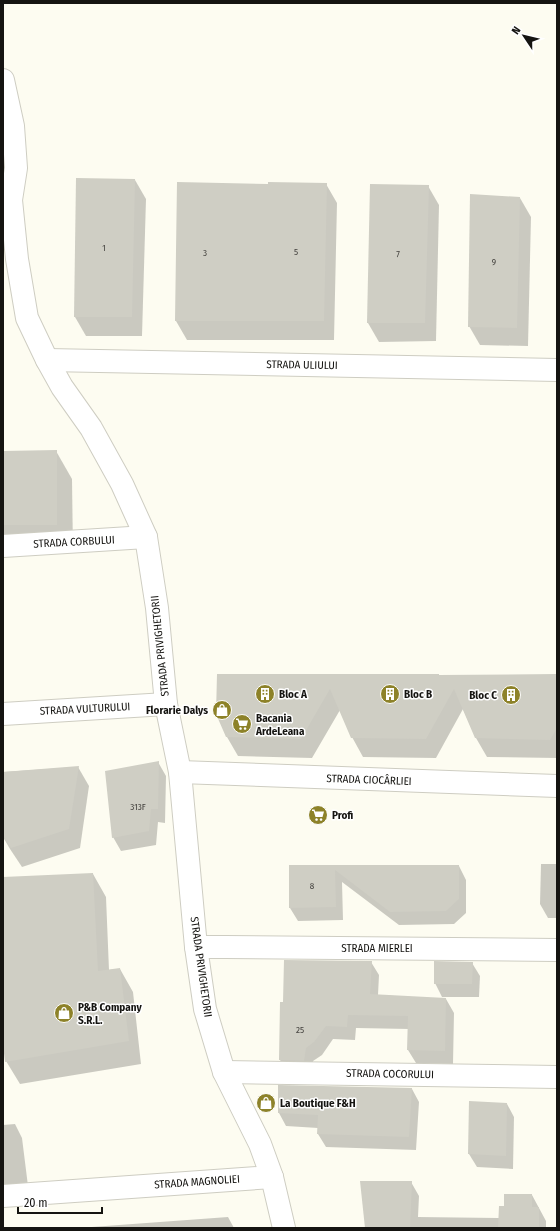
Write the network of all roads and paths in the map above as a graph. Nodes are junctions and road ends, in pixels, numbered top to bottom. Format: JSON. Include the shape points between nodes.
{"nodes":[{"id":1,"x":3,"y":80,"type":"edge"},
{"id":2,"x":47,"y":360,"type":"junction"},
{"id":3,"x":557,"y":370,"type":"edge"},
{"id":4,"x":146,"y":538,"type":"junction"},
{"id":5,"x":3,"y":546,"type":"edge"},
{"id":6,"x":166,"y":704,"type":"junction"},
{"id":7,"x":3,"y":714,"type":"edge"},
{"id":8,"x":180,"y":772,"type":"junction"},
{"id":9,"x":557,"y":786,"type":"edge"},
{"id":10,"x":196,"y":947,"type":"junction"},
{"id":11,"x":557,"y":950,"type":"edge"},
{"id":12,"x":224,"y":1072,"type":"junction"},
{"id":13,"x":557,"y":1077,"type":"edge"},
{"id":14,"x":272,"y":1177,"type":"junction"},
{"id":15,"x":3,"y":1196,"type":"edge"},
{"id":16,"x":284,"y":1228,"type":"edge"}],
"edges":[{"from":1,"to":2,"type":"street","name":"STRADA PRIVIGHETORII","via":[[13,126],[16,168],[11,200],[17,259],[27,318]]},
{"from":2,"to":3,"type":"street","name":"STRADA ULIULUI"},
{"from":2,"to":4,"type":"street","name":"STRADA PRIVIGHETORII","via":[[62,387],[91,428],[122,484]]},
{"from":4,"to":5,"type":"street","name":"STRADA CORBULUI"},
{"from":4,"to":6,"type":"street","name":"STRADA PRIVIGHETORII","via":[[157,608]]},
{"from":6,"to":7,"type":"street","name":"STRADA VULTURULUI"},
{"from":6,"to":8,"type":"street","name":"STRADA PRIVIGHETORII"},
{"from":8,"to":9,"type":"street","name":"STRADA CIOCÂRLIEI"},
{"from":8,"to":10,"type":"street","name":"STRADA PRIVIGHETORII"},
{"from":10,"to":11,"type":"street","name":"STRADA MIERLEI"},
{"from":10,"to":12,"type":"street","name":"STRADA PRIVIGHETORII","via":[[206,1009]]},
{"from":12,"to":13,"type":"street","name":"STRADA COCORULUI"},
{"from":12,"to":14,"type":"street","name":"STRADA PRIVIGHETORII","via":[[260,1144]]},
{"from":14,"to":15,"type":"street","name":"STRADA MAGNOLIEI"},
{"from":14,"to":16,"type":"street","name":"STRADA PRIVIGHETORII"}]}
